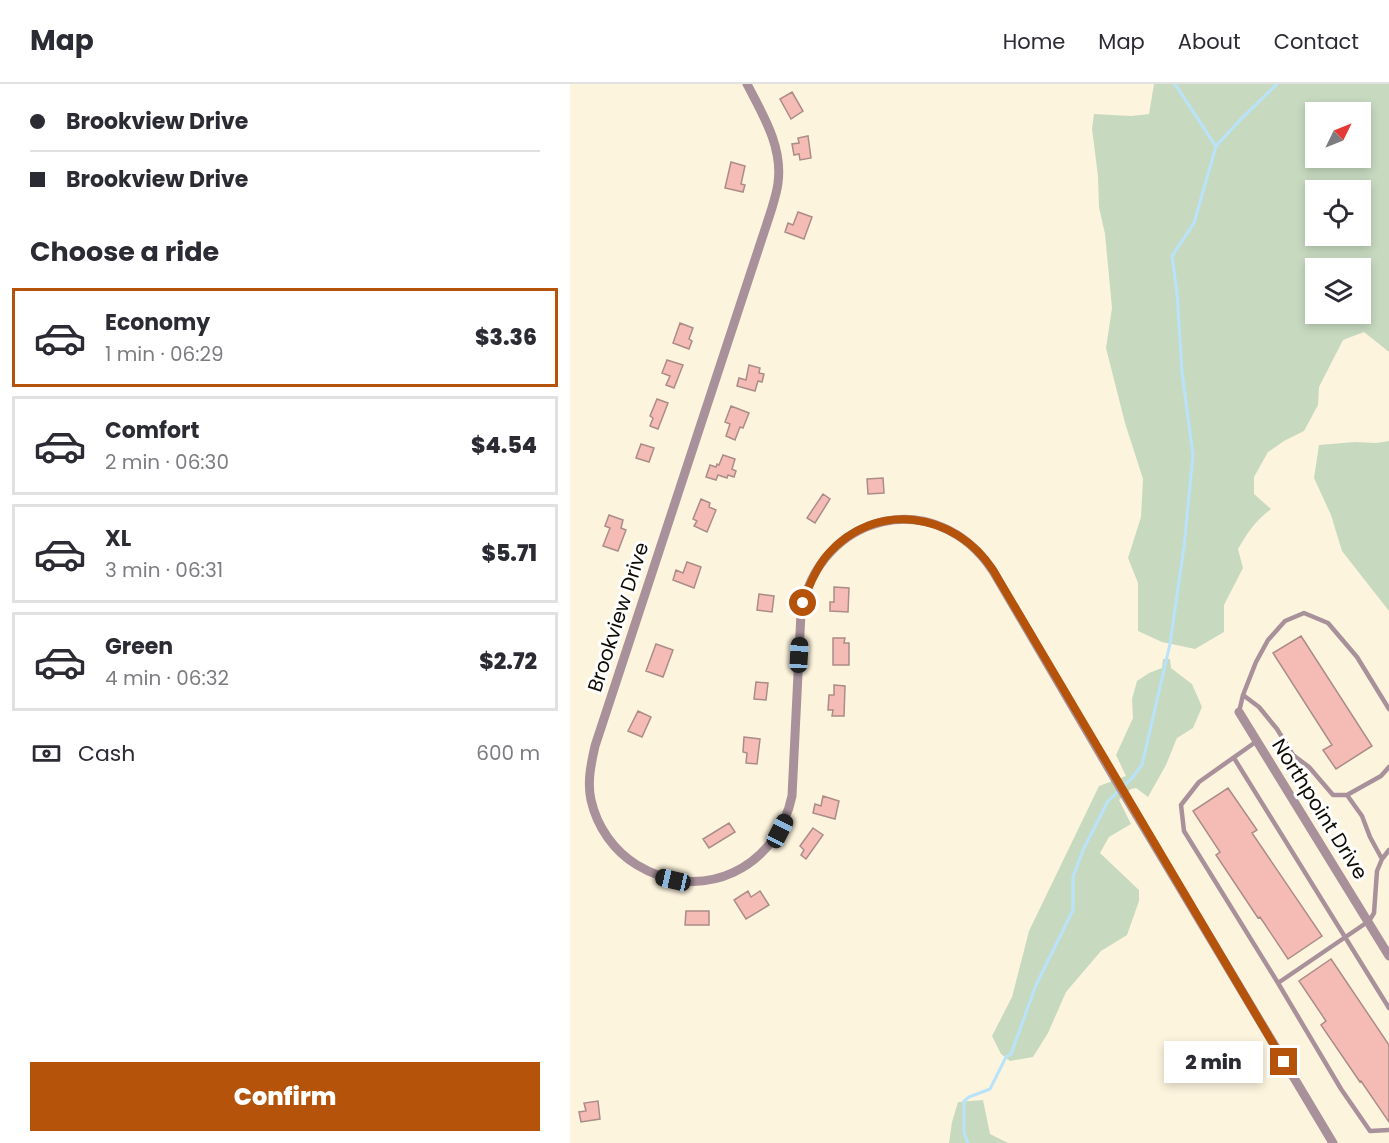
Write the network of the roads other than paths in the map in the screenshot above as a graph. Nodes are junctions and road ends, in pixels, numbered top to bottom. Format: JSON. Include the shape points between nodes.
{"nodes":[{"id":1,"x":747,"y":84,"type":"edge"},
{"id":2,"x":1243,"y":694,"type":"junction"},
{"id":3,"x":1389,"y":709,"type":"edge"},
{"id":4,"x":1239,"y":712,"type":"joint"},
{"id":5,"x":1257,"y":741,"type":"junction"},
{"id":6,"x":1234,"y":758,"type":"junction"},
{"id":7,"x":1388,"y":768,"type":"edge"},
{"id":8,"x":1389,"y":778,"type":"edge"},
{"id":9,"x":1347,"y":795,"type":"junction"},
{"id":10,"x":1389,"y":850,"type":"edge"},
{"id":11,"x":1382,"y":859,"type":"junction"},
{"id":12,"x":1368,"y":921,"type":"junction"},
{"id":13,"x":1345,"y":937,"type":"junction"},
{"id":14,"x":1389,"y":956,"type":"edge"},
{"id":15,"x":1278,"y":983,"type":"junction"},
{"id":16,"x":1389,"y":1008,"type":"edge"},
{"id":17,"x":1389,"y":1130,"type":"edge"},
{"id":18,"x":1333,"y":1143,"type":"edge"}],
"edges":[{"from":1,"to":18,"type":"street","name":"Brookview Drive","via":[[773,136],[778,182],[594,746],[591,799],[607,838],[644,870],[677,880],[723,877],[762,853],[780,831],[792,796],[801,613],[821,563],[835,547],[861,529],[892,520],[935,524],[972,545],[993,570]]},
{"from":2,"to":3,"type":"lane","via":[[1268,640],[1285,621],[1304,614],[1328,623],[1357,657]]},
{"from":2,"to":4,"type":"lane"},
{"from":2,"to":9,"type":"lane","via":[[1259,707],[1293,755],[1333,795]]},
{"from":4,"to":5,"type":"street","name":"Northpoint Drive"},
{"from":5,"to":6,"type":"lane"},
{"from":5,"to":12,"type":"street","name":"Northpoint Drive"},
{"from":6,"to":13,"type":"lane"},
{"from":6,"to":15,"type":"lane","via":[[1199,782],[1181,805],[1184,831]]},
{"from":7,"to":8,"type":"lane"},
{"from":7,"to":9,"type":"lane"},
{"from":9,"to":11,"type":"lane","via":[[1362,816]]},
{"from":10,"to":11,"type":"lane"},
{"from":11,"to":12,"type":"lane","via":[[1377,871],[1374,913]]},
{"from":12,"to":13,"type":"lane"},
{"from":12,"to":14,"type":"street","name":"Northpoint Drive"},
{"from":13,"to":15,"type":"lane"},
{"from":13,"to":16,"type":"lane"},
{"from":15,"to":17,"type":"lane","via":[[1370,1131]]}]}
